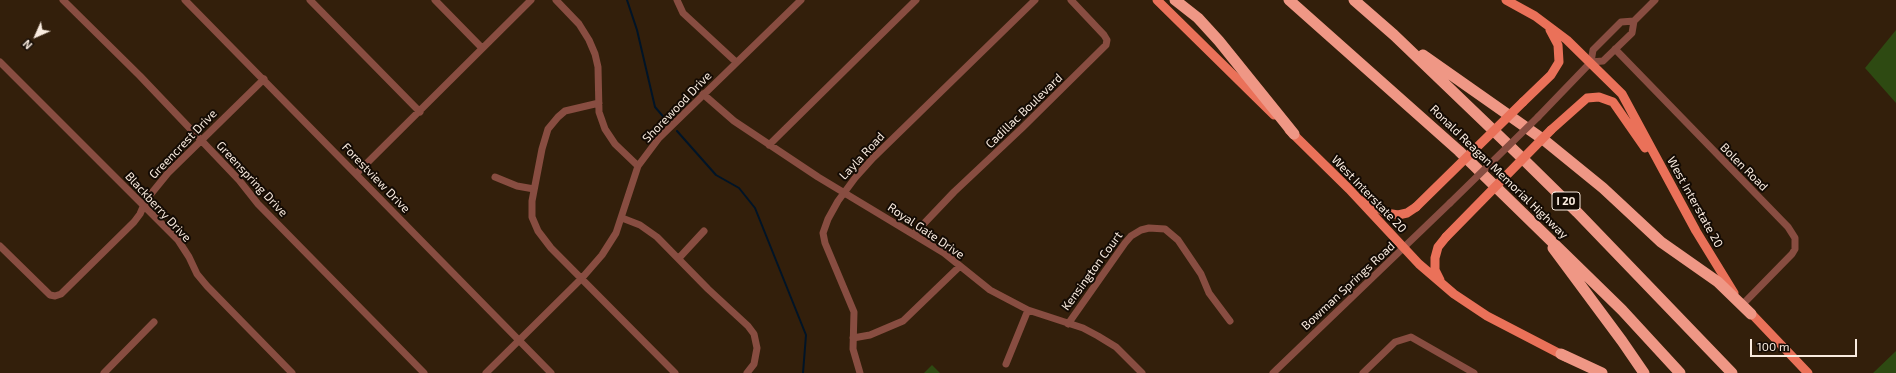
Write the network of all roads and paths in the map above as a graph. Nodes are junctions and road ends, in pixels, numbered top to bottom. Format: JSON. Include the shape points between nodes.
{"nodes":[{"id":1,"x":63,"y":0,"type":"edge"},
{"id":2,"x":185,"y":0,"type":"edge"},
{"id":3,"x":310,"y":0,"type":"edge"},
{"id":4,"x":435,"y":0,"type":"edge"},
{"id":5,"x":531,"y":0,"type":"edge"},
{"id":6,"x":556,"y":0,"type":"edge"},
{"id":7,"x":677,"y":0,"type":"edge"},
{"id":8,"x":801,"y":0,"type":"edge"},
{"id":9,"x":916,"y":0,"type":"edge"},
{"id":10,"x":1035,"y":0,"type":"edge"},
{"id":11,"x":1071,"y":0,"type":"edge"},
{"id":12,"x":1157,"y":0,"type":"edge"},
{"id":13,"x":1176,"y":0,"type":"edge"},
{"id":14,"x":1289,"y":0,"type":"edge"},
{"id":15,"x":1354,"y":0,"type":"edge"},
{"id":16,"x":1506,"y":0,"type":"edge"},
{"id":17,"x":1655,"y":0,"type":"edge"},
{"id":18,"x":1634,"y":21,"type":"junction"},
{"id":19,"x":1548,"y":26,"type":"junction"},
{"id":20,"x":1394,"y":35,"type":"junction"},
{"id":21,"x":482,"y":48,"type":"junction"},
{"id":22,"x":1615,"y":50,"type":"junction"},
{"id":23,"x":0,"y":62,"type":"edge"},
{"id":24,"x":736,"y":62,"type":"junction"},
{"id":25,"x":1591,"y":62,"type":"junction"},
{"id":26,"x":264,"y":79,"type":"junction"},
{"id":27,"x":703,"y":94,"type":"junction"},
{"id":28,"x":598,"y":103,"type":"junction"},
{"id":29,"x":420,"y":112,"type":"junction"},
{"id":30,"x":1294,"y":134,"type":"junction"},
{"id":31,"x":200,"y":140,"type":"junction"},
{"id":32,"x":769,"y":145,"type":"junction"},
{"id":33,"x":1660,"y":164,"type":"junction"},
{"id":34,"x":638,"y":166,"type":"junction"},
{"id":35,"x":356,"y":174,"type":"junction"},
{"id":36,"x":495,"y":177,"type":"dead end"},
{"id":37,"x":534,"y":189,"type":"junction"},
{"id":38,"x":1349,"y":189,"type":"junction"},
{"id":39,"x":845,"y":192,"type":"junction"},
{"id":40,"x":143,"y":205,"type":"junction"},
{"id":41,"x":622,"y":218,"type":"junction"},
{"id":42,"x":1535,"y":224,"type":"junction"},
{"id":43,"x":704,"y":231,"type":"dead end"},
{"id":44,"x":914,"y":234,"type":"junction"},
{"id":45,"x":0,"y":246,"type":"edge"},
{"id":46,"x":1404,"y":248,"type":"junction"},
{"id":47,"x":679,"y":258,"type":"junction"},
{"id":48,"x":960,"y":266,"type":"junction"},
{"id":49,"x":582,"y":278,"type":"junction"},
{"id":50,"x":1440,"y":282,"type":"junction"},
{"id":51,"x":1743,"y":304,"type":"junction"},
{"id":52,"x":1028,"y":310,"type":"junction"},
{"id":53,"x":1751,"y":314,"type":"junction"},
{"id":54,"x":1230,"y":321,"type":"dead end"},
{"id":55,"x":154,"y":322,"type":"dead end"},
{"id":56,"x":1068,"y":324,"type":"junction"},
{"id":57,"x":853,"y":338,"type":"junction"},
{"id":58,"x":519,"y":340,"type":"junction"},
{"id":59,"x":1561,"y":354,"type":"junction"},
{"id":60,"x":1006,"y":364,"type":"dead end"},
{"id":61,"x":104,"y":373,"type":"edge"},
{"id":62,"x":292,"y":373,"type":"edge"},
{"id":63,"x":424,"y":373,"type":"edge"},
{"id":64,"x":486,"y":373,"type":"edge"},
{"id":65,"x":551,"y":373,"type":"edge"},
{"id":66,"x":675,"y":373,"type":"edge"},
{"id":67,"x":747,"y":373,"type":"edge"},
{"id":68,"x":860,"y":373,"type":"edge"},
{"id":69,"x":1142,"y":373,"type":"edge"},
{"id":70,"x":1273,"y":373,"type":"edge"},
{"id":71,"x":1363,"y":373,"type":"edge"},
{"id":72,"x":1474,"y":373,"type":"edge"},
{"id":73,"x":1589,"y":373,"type":"edge"},
{"id":74,"x":1602,"y":373,"type":"edge"},
{"id":75,"x":1644,"y":373,"type":"edge"},
{"id":76,"x":1680,"y":373,"type":"edge"},
{"id":77,"x":1732,"y":373,"type":"edge"},
{"id":78,"x":1808,"y":373,"type":"edge"}],
"edges":[{"from":1,"to":31,"type":"street","name":"Greenspring Drive"},
{"from":2,"to":26,"type":"street","name":"Forestview Drive"},
{"from":3,"to":29,"type":"street"},
{"from":4,"to":21,"type":"street"},
{"from":5,"to":21,"type":"street"},
{"from":6,"to":28,"type":"street","via":[[579,24],[589,40],[598,67]]},
{"from":7,"to":24,"type":"street","via":[[683,13]]},
{"from":8,"to":24,"type":"street","name":"Shorewood Drive"},
{"from":9,"to":32,"type":"street"},
{"from":10,"to":39,"type":"street","name":"Layla Road","via":[[873,158]]},
{"from":11,"to":44,"type":"street","name":"Cadillac Boulevard","via":[[1104,35],[1106,44]]},
{"from":12,"to":30,"type":"main road","name":"West Interstate 20"},
{"from":13,"to":30,"type":"highway","via":[[1198,18]]},
{"from":14,"to":42,"type":"highway","name":"Ronald Reagan Memorial Highway","via":[[1417,112]]},
{"from":15,"to":20,"type":"highway","name":"Ronald Reagan Memorial Highway","number":"I 20"},
{"from":16,"to":19,"type":"main road","name":"West Interstate 20"},
{"from":17,"to":18,"type":"street"},
{"from":18,"to":22,"type":"street","via":[[1632,33]]},
{"from":18,"to":25,"type":"street","via":[[1621,22],[1593,50]]},
{"from":19,"to":25,"type":"main road","name":"West Interstate 20"},
{"from":19,"to":38,"type":"main road","bridge":true,"via":[[1558,45],[1559,62],[1551,75],[1416,207],[1398,215],[1386,213]]},
{"from":20,"to":53,"type":"highway","via":[[1544,140],[1603,188],[1661,242],[1718,282]]},
{"from":20,"to":77,"type":"highway","name":"Ronald Reagan Memorial Highway","number":"I 20","via":[[1577,212]]},
{"from":21,"to":29,"type":"street"},
{"from":22,"to":25,"type":"street","via":[[1603,61]]},
{"from":22,"to":51,"type":"street","name":"Bolen Road","via":[[1796,238],[1792,254]]},
{"from":23,"to":40,"type":"street","name":"Blackberry Drive"},
{"from":24,"to":27,"type":"street","name":"Shorewood Drive"},
{"from":25,"to":33,"type":"main road","name":"West Interstate 20","via":[[1622,94]]},
{"from":25,"to":46,"type":"street","name":"Bowman Springs Road","bridge":true},
{"from":26,"to":31,"type":"street","name":"Greencrest Drive"},
{"from":26,"to":35,"type":"street","name":"Forestview Drive"},
{"from":27,"to":32,"type":"street","name":"Royal Gate Drive","via":[[734,121]]},
{"from":27,"to":34,"type":"street","name":"Shorewood Drive","via":[[659,138]]},
{"from":28,"to":34,"type":"street","via":[[605,129],[615,144]]},
{"from":28,"to":37,"type":"street","via":[[569,109],[548,129]]},
{"from":29,"to":35,"type":"street"},
{"from":30,"to":38,"type":"main road","name":"West Interstate 20"},
{"from":31,"to":40,"type":"street","name":"Greencrest Drive","via":[[168,173]]},
{"from":31,"to":63,"type":"street","name":"Greenspring Drive","via":[[258,204]]},
{"from":32,"to":39,"type":"street","name":"Royal Gate Drive"},
{"from":33,"to":50,"type":"main road","bridge":true,"via":[[1643,145],[1613,102],[1599,97],[1587,98],[1551,130],[1438,247],[1435,270]]},
{"from":33,"to":51,"type":"main road","name":"West Interstate 20","via":[[1722,276]]},
{"from":34,"to":41,"type":"street","name":"Shorewood Drive"},
{"from":35,"to":58,"type":"street","name":"Forestview Drive"},
{"from":36,"to":37,"type":"street","via":[[516,186]]},
{"from":37,"to":49,"type":"street","via":[[532,217],[538,231],[551,248]]},
{"from":38,"to":46,"type":"main road","name":"West Interstate 20"},
{"from":39,"to":44,"type":"street","name":"Royal Gate Drive"},
{"from":39,"to":57,"type":"street","name":"Layla Road","via":[[828,219],[823,233],[826,247],[854,312]]},
{"from":40,"to":45,"type":"street","name":"Greencrest Drive","via":[[134,222],[61,294],[55,296],[44,290]]},
{"from":40,"to":62,"type":"street","name":"Blackberry Drive","via":[[178,240],[197,274],[207,286]]},
{"from":41,"to":47,"type":"street","via":[[640,225]]},
{"from":41,"to":49,"type":"street","name":"Shorewood Drive","via":[[602,255]]},
{"from":42,"to":75,"type":"highway"},
{"from":42,"to":76,"type":"highway","name":"Ronald Reagan Memorial Highway","via":[[1622,310]]},
{"from":43,"to":47,"type":"street"},
{"from":44,"to":48,"type":"street","name":"Royal Gate Drive"},
{"from":46,"to":50,"type":"main road","name":"West Interstate 20"},
{"from":46,"to":70,"type":"street","name":"Bowman Springs Road"},
{"from":47,"to":67,"type":"street","via":[[754,334],[757,348],[754,364]]},
{"from":48,"to":52,"type":"street","name":"Royal Gate Drive","via":[[990,290]]},
{"from":48,"to":57,"type":"street","via":[[903,321],[870,335]]},
{"from":49,"to":58,"type":"street","name":"Shorewood Drive"},
{"from":49,"to":66,"type":"street"},
{"from":50,"to":59,"type":"main road","name":"West Interstate 20","via":[[1488,316]]},
{"from":51,"to":53,"type":"main road","name":"West Interstate 20"},
{"from":52,"to":56,"type":"street","name":"Royal Gate Drive"},
{"from":52,"to":60,"type":"street"},
{"from":53,"to":78,"type":"main road","name":"West Interstate 20"},
{"from":54,"to":56,"type":"street","name":"Kensington Court","via":[[1209,293],[1201,274],[1178,240],[1165,230],[1149,228],[1131,236],[1125,243]]},
{"from":55,"to":61,"type":"street"},
{"from":56,"to":69,"type":"street","name":"Royal Gate Drive","via":[[1083,328],[1116,347]]},
{"from":57,"to":68,"type":"street","name":"Layla Road"},
{"from":58,"to":64,"type":"street","name":"Shorewood Drive"},
{"from":58,"to":65,"type":"street","name":"Forestview Drive"},
{"from":59,"to":73,"type":"main road","name":"West Interstate 20"},
{"from":59,"to":74,"type":"highway"},
{"from":71,"to":72,"type":"street","via":[[1395,342],[1407,337],[1415,338]]}]}
